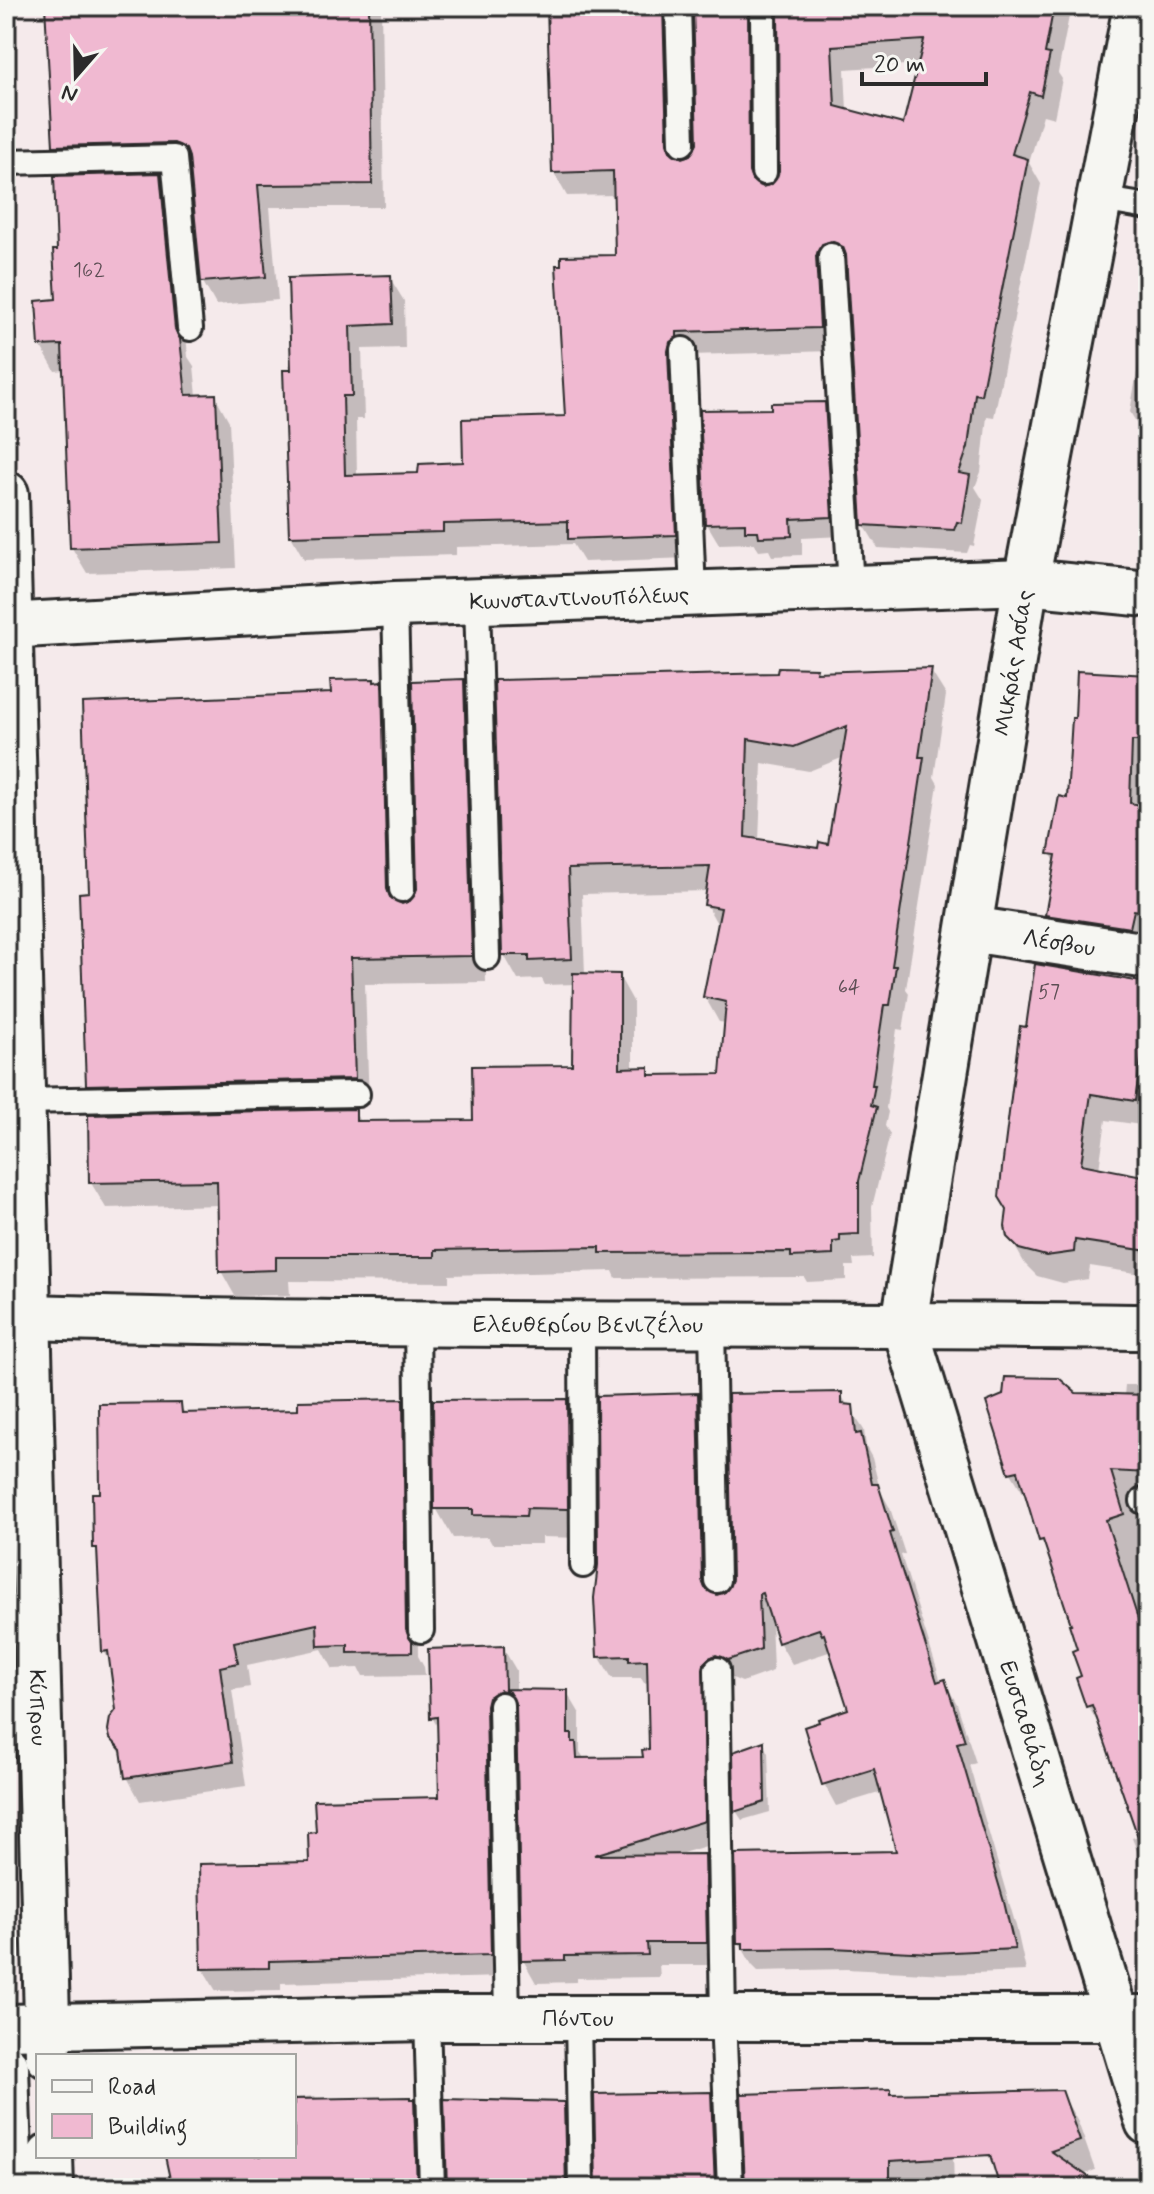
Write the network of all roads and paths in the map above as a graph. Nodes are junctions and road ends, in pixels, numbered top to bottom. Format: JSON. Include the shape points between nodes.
{"nodes":[{"id":1,"x":678,"y":6,"type":"edge"},
{"id":2,"x":763,"y":6,"type":"edge"},
{"id":3,"x":1136,"y":6,"type":"edge"},
{"id":4,"x":682,"y":143,"type":"dead end"},
{"id":5,"x":6,"y":162,"type":"edge"},
{"id":6,"x":764,"y":172,"type":"dead end"},
{"id":7,"x":1100,"y":199,"type":"junction"},
{"id":8,"x":1148,"y":207,"type":"edge"},
{"id":9,"x":831,"y":256,"type":"dead end"},
{"id":10,"x":190,"y":328,"type":"dead end"},
{"id":11,"x":683,"y":350,"type":"dead end"},
{"id":12,"x":6,"y":494,"type":"edge"},
{"id":13,"x":1026,"y":582,"type":"junction"},
{"id":14,"x":851,"y":587,"type":"junction"},
{"id":15,"x":693,"y":593,"type":"junction"},
{"id":16,"x":1148,"y":594,"type":"edge"},
{"id":17,"x":477,"y":601,"type":"junction"},
{"id":18,"x":395,"y":604,"type":"junction"},
{"id":19,"x":8,"y":626,"type":"edge"},
{"id":20,"x":402,"y":889,"type":"dead end"},
{"id":21,"x":970,"y":929,"type":"junction"},
{"id":22,"x":1148,"y":956,"type":"edge"},
{"id":23,"x":487,"y":957,"type":"dead end"},
{"id":24,"x":357,"y":1094,"type":"dead end"},
{"id":25,"x":23,"y":1101,"type":"junction"},
{"id":26,"x":28,"y":1317,"type":"junction"},
{"id":27,"x":417,"y":1322,"type":"junction"},
{"id":28,"x":904,"y":1323,"type":"junction"},
{"id":29,"x":712,"y":1325,"type":"junction"},
{"id":30,"x":582,"y":1326,"type":"junction"},
{"id":31,"x":1148,"y":1327,"type":"edge"},
{"id":32,"x":583,"y":1565,"type":"dead end"},
{"id":33,"x":717,"y":1580,"type":"dead end"},
{"id":34,"x":421,"y":1630,"type":"dead end"},
{"id":35,"x":717,"y":1670,"type":"dead end"},
{"id":36,"x":501,"y":1705,"type":"dead end"},
{"id":37,"x":723,"y":2017,"type":"junction"},
{"id":38,"x":427,"y":2018,"type":"junction"},
{"id":39,"x":507,"y":2018,"type":"junction"},
{"id":40,"x":578,"y":2018,"type":"junction"},
{"id":41,"x":1132,"y":2018,"type":"edge"},
{"id":42,"x":34,"y":2037,"type":"edge"},
{"id":43,"x":6,"y":2067,"type":"edge"},
{"id":44,"x":1148,"y":2122,"type":"edge"},
{"id":45,"x":50,"y":2158,"type":"edge"},
{"id":46,"x":10,"y":2188,"type":"edge"},
{"id":47,"x":51,"y":2188,"type":"edge"},
{"id":48,"x":432,"y":2188,"type":"edge"},
{"id":49,"x":581,"y":2188,"type":"edge"},
{"id":50,"x":730,"y":2188,"type":"edge"}],
"edges":[{"from":1,"to":4,"type":"lane"},
{"from":2,"to":6,"type":"lane"},
{"from":3,"to":7,"type":"street","name":"Μικράς Ασίας"},
{"from":5,"to":10,"type":"lane","via":[[174,158]]},
{"from":7,"to":8,"type":"lane"},
{"from":7,"to":13,"type":"street","name":"Μικράς Ασίας"},
{"from":9,"to":14,"type":"lane"},
{"from":11,"to":15,"type":"lane"},
{"from":12,"to":19,"type":"street","name":"Κύπρου"},
{"from":13,"to":14,"type":"street","name":"Κωνσταντινουπόλεως"},
{"from":13,"to":16,"type":"street","name":"Κωνσταντινουπόλεως"},
{"from":13,"to":21,"type":"street","name":"Μικράς Ασίας"},
{"from":14,"to":15,"type":"street","name":"Κωνσταντινουπόλεως"},
{"from":15,"to":17,"type":"street","name":"Κωνσταντινουπόλεως"},
{"from":17,"to":18,"type":"street","name":"Κωνσταντινουπόλεως"},
{"from":17,"to":23,"type":"lane"},
{"from":18,"to":19,"type":"street","name":"Κωνσταντινουπόλεως"},
{"from":18,"to":20,"type":"lane"},
{"from":19,"to":25,"type":"street","name":"Κύπρου"},
{"from":21,"to":22,"type":"street","name":"Λέσβου"},
{"from":21,"to":28,"type":"street","name":"Μικράς Ασίας"},
{"from":24,"to":25,"type":"lane"},
{"from":25,"to":26,"type":"street","name":"Κύπρου"},
{"from":26,"to":27,"type":"street","name":"Ελευθερίου Βενιζέλου"},
{"from":26,"to":42,"type":"street","name":"Κύπρου"},
{"from":27,"to":30,"type":"street","name":"Ελευθερίου Βενιζέλου"},
{"from":27,"to":34,"type":"lane"},
{"from":28,"to":29,"type":"street","name":"Ελευθερίου Βενιζέλου"},
{"from":28,"to":31,"type":"street","name":"Ελευθερίου Βενιζέλου"},
{"from":28,"to":41,"type":"street","name":"Ευσταθιάδη"},
{"from":29,"to":30,"type":"street","name":"Ελευθερίου Βενιζέλου"},
{"from":29,"to":33,"type":"lane"},
{"from":30,"to":32,"type":"lane"},
{"from":35,"to":37,"type":"lane"},
{"from":36,"to":39,"type":"lane"},
{"from":37,"to":40,"type":"street","name":"Πόντου"},
{"from":37,"to":41,"type":"street","name":"Πόντου"},
{"from":37,"to":50,"type":"lane"},
{"from":38,"to":39,"type":"street","name":"Πόντου"},
{"from":38,"to":42,"type":"street","name":"Πόντου"},
{"from":38,"to":48,"type":"lane"},
{"from":39,"to":40,"type":"street","name":"Πόντου"},
{"from":40,"to":49,"type":"lane"},
{"from":41,"to":44,"type":"street","name":"Ευσταθιάδη"},
{"from":43,"to":46,"type":"street"},
{"from":45,"to":47,"type":"street"}]}
